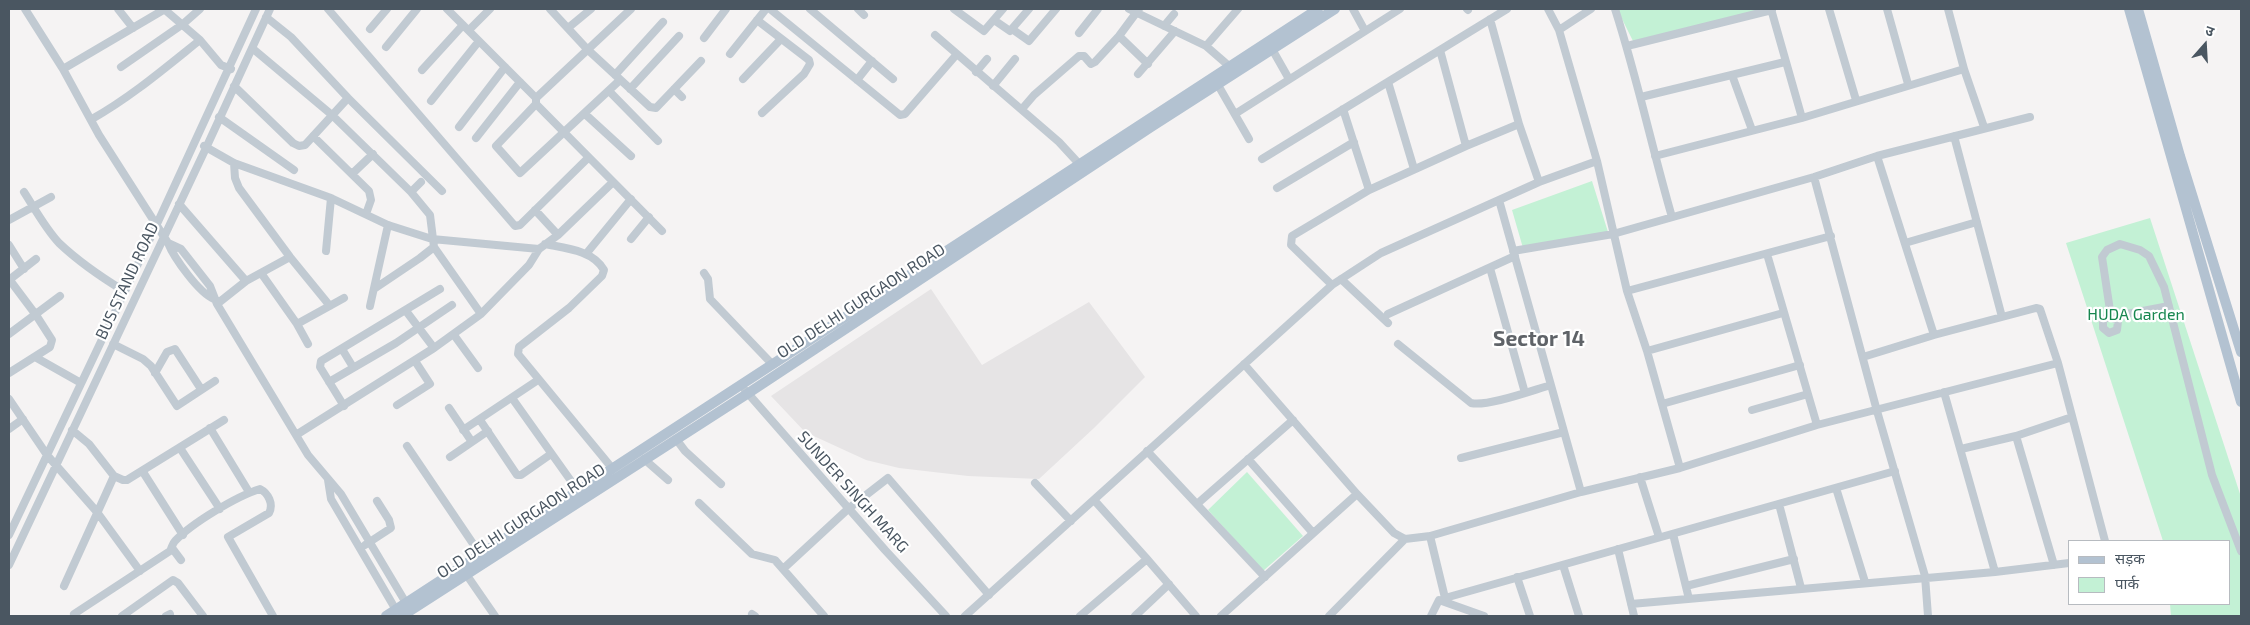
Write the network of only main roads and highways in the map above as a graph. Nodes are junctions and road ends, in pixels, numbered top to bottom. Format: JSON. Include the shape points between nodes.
{"nodes":[{"id":1,"x":1318,"y":9,"type":"edge"},
{"id":2,"x":1335,"y":9,"type":"edge"},
{"id":3,"x":2129,"y":9,"type":"edge"},
{"id":4,"x":2138,"y":9,"type":"edge"},
{"id":5,"x":1160,"y":116,"type":"junction"},
{"id":6,"x":942,"y":260,"type":"junction"},
{"id":7,"x":2241,"y":352,"type":"edge"},
{"id":8,"x":744,"y":389,"type":"junction"},
{"id":9,"x":2241,"y":400,"type":"edge"},
{"id":10,"x":581,"y":495,"type":"junction"},
{"id":11,"x":399,"y":613,"type":"edge"},
{"id":12,"x":386,"y":616,"type":"edge"}],
"edges":[{"from":1,"to":5,"type":"main road","name":"OLD DELHI GURGAON ROAD","via":[[1229,66]]},
{"from":2,"to":5,"type":"main road","name":"OLD DELHI GURGAON ROAD","via":[[1218,85]]},
{"from":3,"to":9,"type":"main road"},
{"from":4,"to":7,"type":"main road"},
{"from":5,"to":6,"type":"main road","name":"OLD DELHI GURGAON ROAD"},
{"from":6,"to":8,"type":"main road","name":"OLD DELHI GURGAON ROAD"},
{"from":6,"to":8,"type":"main road","name":"OLD DELHI GURGAON ROAD","via":[[772,364]]},
{"from":8,"to":10,"type":"main road","name":"OLD DELHI GURGAON ROAD","via":[[676,439]]},
{"from":8,"to":10,"type":"main road","name":"OLD DELHI GURGAON ROAD","via":[[612,468]]},
{"from":10,"to":11,"type":"main road","name":"OLD DELHI GURGAON ROAD","via":[[466,574]]},
{"from":10,"to":11,"type":"main road","name":"OLD DELHI GURGAON ROAD","via":[[480,554],[406,603]]},
{"from":11,"to":12,"type":"main road","name":"OLD DELHI GURGAON ROAD"}]}
